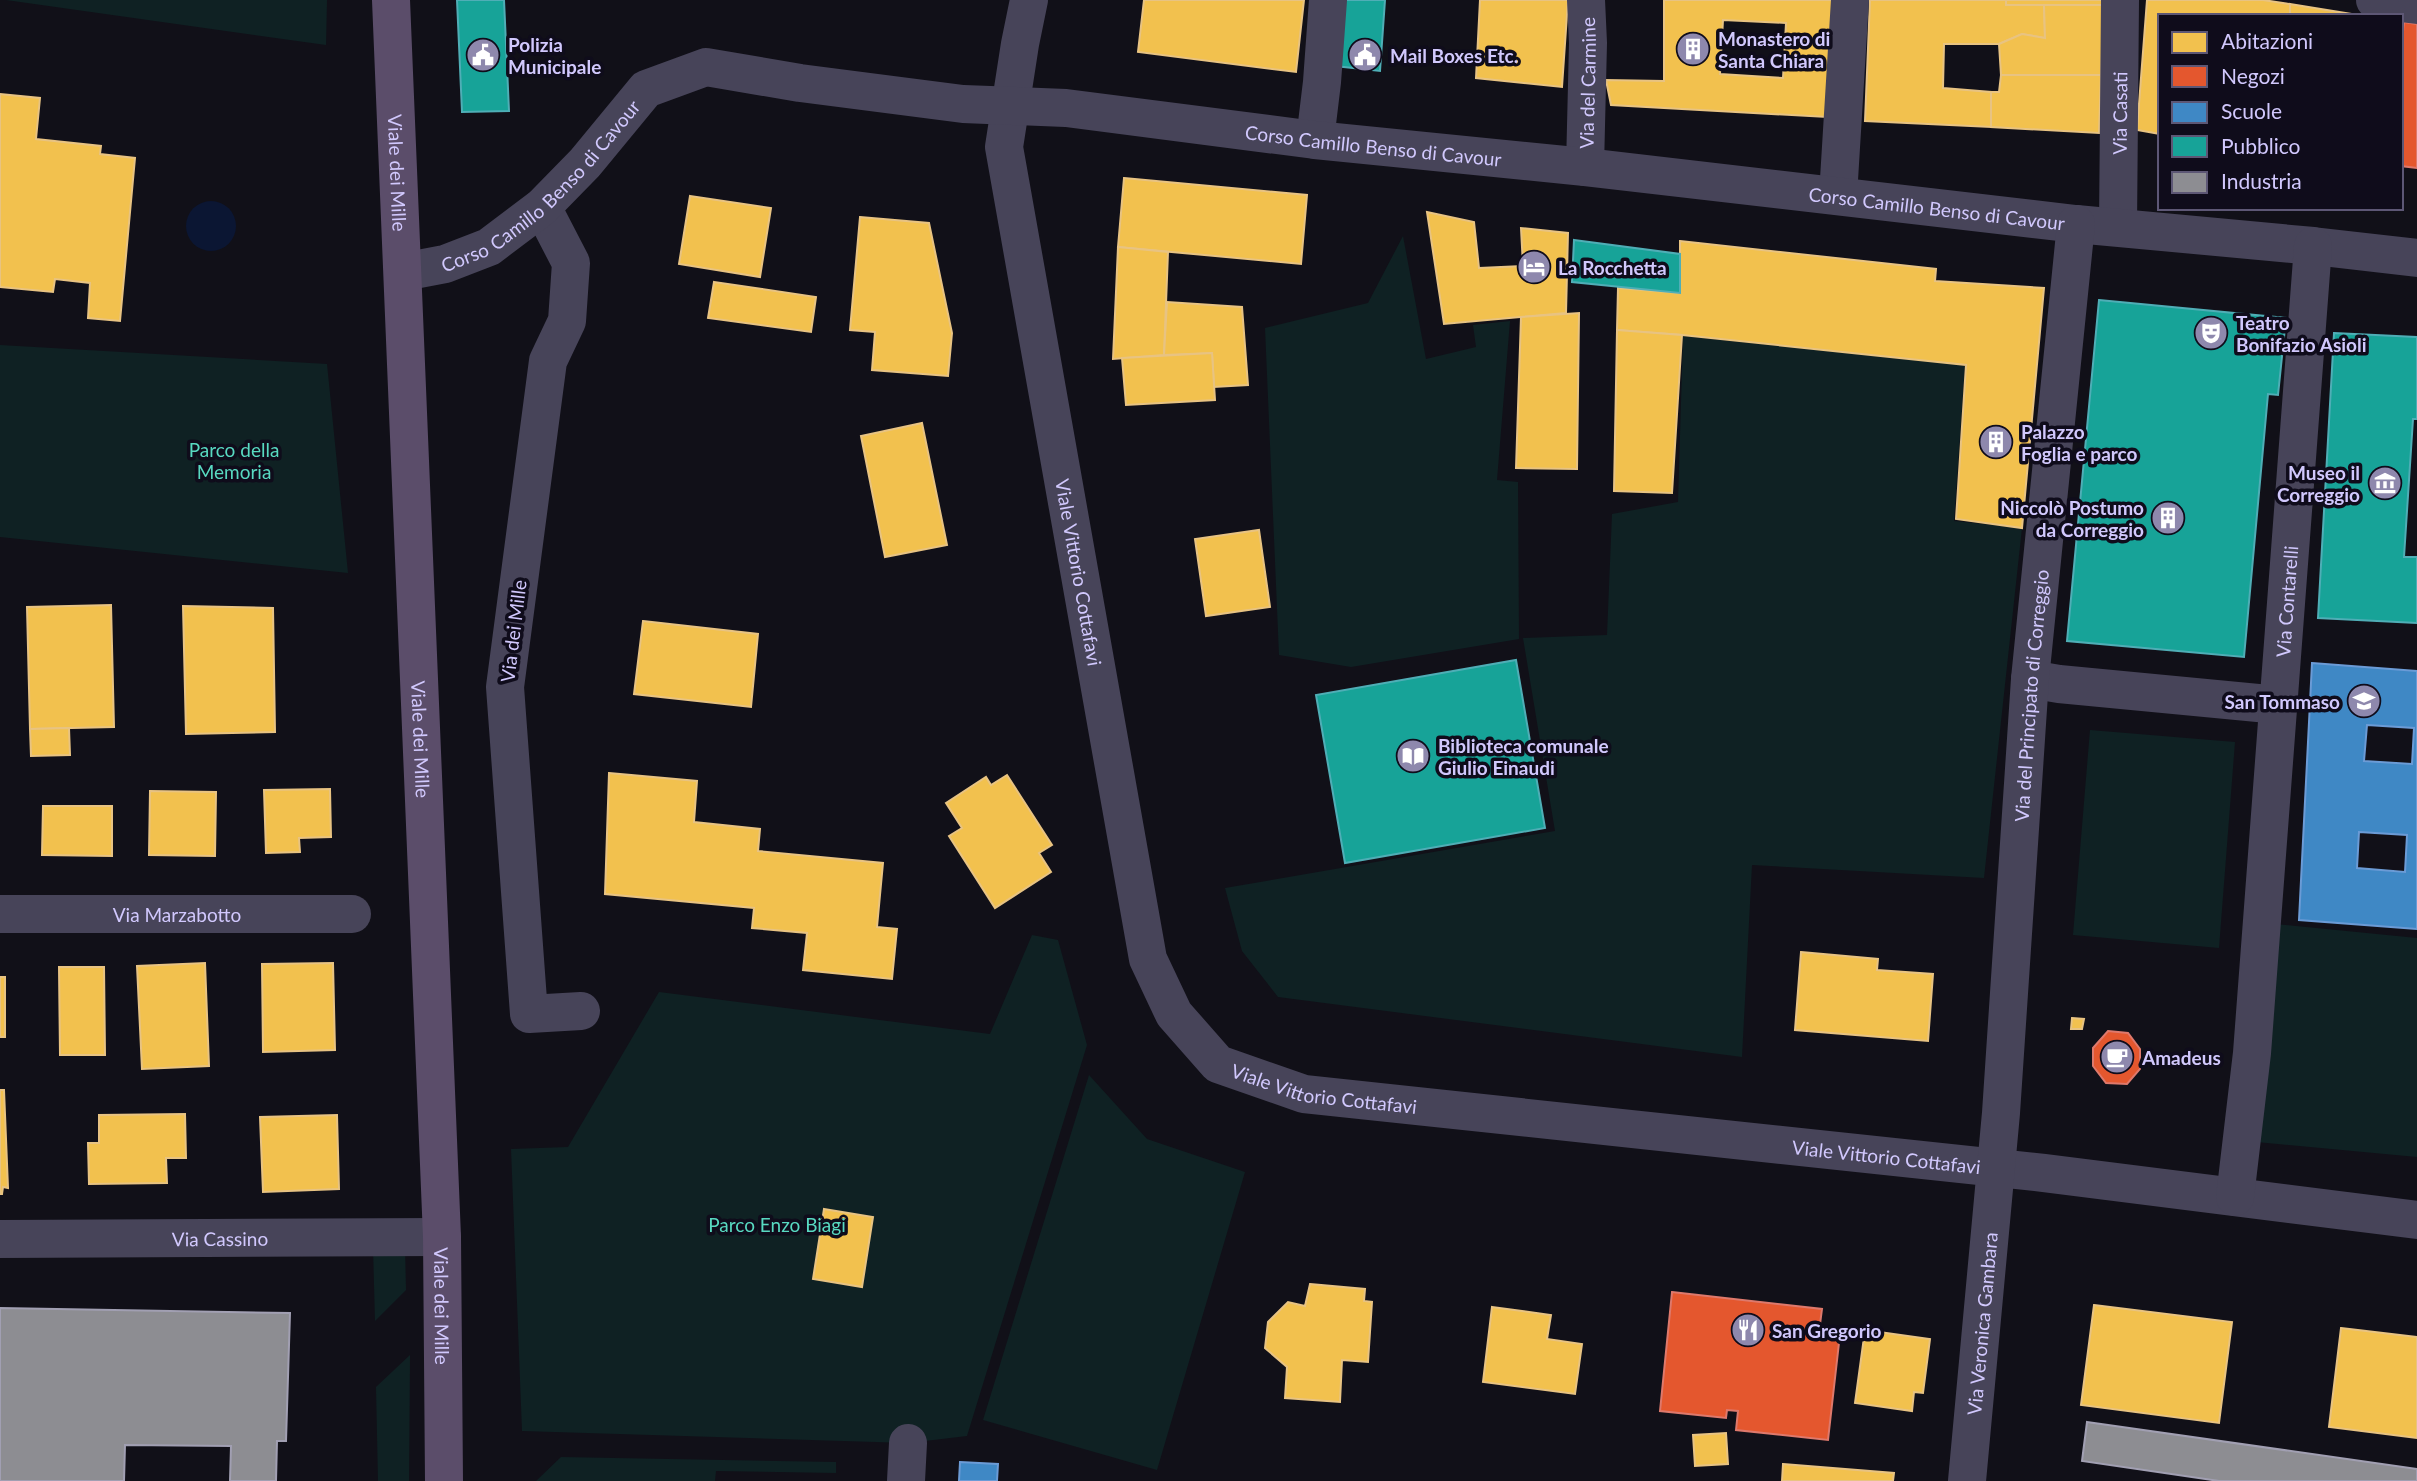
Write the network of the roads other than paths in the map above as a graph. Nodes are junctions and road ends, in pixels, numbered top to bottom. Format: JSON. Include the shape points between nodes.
{"nodes":[{"id":1,"x":391,"y":0,"type":"edge"},
{"id":2,"x":1029,"y":0,"type":"edge"},
{"id":3,"x":1328,"y":0,"type":"edge"},
{"id":4,"x":1586,"y":0,"type":"edge"},
{"id":5,"x":1850,"y":0,"type":"edge"},
{"id":6,"x":2120,"y":0,"type":"edge"},
{"id":7,"x":2375,"y":0,"type":"edge"},
{"id":8,"x":2417,"y":5,"type":"edge"},
{"id":9,"x":1010,"y":106,"type":"junction"},
{"id":10,"x":1315,"y":140,"type":"junction"},
{"id":11,"x":1585,"y":167,"type":"junction"},
{"id":12,"x":1838,"y":196,"type":"junction"},
{"id":13,"x":542,"y":207,"type":"junction"},
{"id":14,"x":2076,"y":224,"type":"junction"},
{"id":15,"x":2118,"y":227,"type":"junction"},
{"id":16,"x":2313,"y":246,"type":"junction"},
{"id":17,"x":2417,"y":258,"type":"edge"},
{"id":18,"x":403,"y":272,"type":"junction"},
{"id":19,"x":2030,"y":679,"type":"junction"},
{"id":20,"x":2279,"y":705,"type":"junction"},
{"id":21,"x":0,"y":914,"type":"edge"},
{"id":22,"x":352,"y":914,"type":"dead end"},
{"id":23,"x":581,"y":1012,"type":"dead end"},
{"id":24,"x":1995,"y":1169,"type":"junction"},
{"id":25,"x":2235,"y":1197,"type":"junction"},
{"id":26,"x":2417,"y":1220,"type":"edge"},
{"id":27,"x":442,"y":1237,"type":"junction"},
{"id":28,"x":0,"y":1239,"type":"edge"},
{"id":29,"x":908,"y":1443,"type":"dead end"},
{"id":30,"x":444,"y":1481,"type":"edge"},
{"id":31,"x":906,"y":1481,"type":"edge"},
{"id":32,"x":1967,"y":1481,"type":"edge"}],
"edges":[{"from":1,"to":18,"type":"main road","name":"Viale dei Mille"},
{"from":2,"to":9,"type":"street","name":"Viale Vittorio Cottafavi"},
{"from":3,"to":10,"type":"street"},
{"from":4,"to":11,"type":"street","name":"Via del Carmine"},
{"from":5,"to":12,"type":"street"},
{"from":6,"to":15,"type":"street","name":"Via Casati"},
{"from":7,"to":8,"type":"street"},
{"from":9,"to":10,"type":"street","name":"Corso Camillo Benso di Cavour","via":[[1066,108]]},
{"from":9,"to":13,"type":"street","name":"Corso Camillo Benso di Cavour","via":[[814,85],[706,67],[646,89]]},
{"from":9,"to":24,"type":"street","name":"Viale Vittorio Cottafavi","via":[[1004,148],[1148,959],[1174,1014],[1218,1064],[1304,1094]]},
{"from":10,"to":11,"type":"street","name":"Corso Camillo Benso di Cavour"},
{"from":11,"to":12,"type":"street","name":"Corso Camillo Benso di Cavour"},
{"from":12,"to":14,"type":"street","name":"Corso Camillo Benso di Cavour"},
{"from":13,"to":18,"type":"street","name":"Corso Camillo Benso di Cavour","via":[[489,247],[445,264]]},
{"from":13,"to":23,"type":"street","name":"Via dei Mille","via":[[571,263],[567,321],[548,361],[505,687],[528,1014]]},
{"from":14,"to":15,"type":"street","name":"Corso Camillo Benso di Cavour"},
{"from":14,"to":19,"type":"street","name":"Via del Principato di Correggio"},
{"from":15,"to":16,"type":"street","name":"Corso Camillo Benso di Cavour"},
{"from":16,"to":17,"type":"street","name":"Corso Camillo Benso di Cavour"},
{"from":16,"to":20,"type":"street","name":"Via Contarelli"},
{"from":18,"to":27,"type":"main road","name":"Viale dei Mille"},
{"from":19,"to":20,"type":"street"},
{"from":19,"to":24,"type":"street","name":"Via del Principato di Correggio"},
{"from":20,"to":25,"type":"street","name":"Via Contarelli","via":[[2252,1053]]},
{"from":21,"to":22,"type":"street","name":"Via Marzabotto"},
{"from":24,"to":25,"type":"street","name":"Viale Vittorio Cottafavi"},
{"from":24,"to":32,"type":"street","name":"Via Veronica Gambara"},
{"from":25,"to":26,"type":"street","name":"Viale Vittorio Cottafavi"},
{"from":27,"to":28,"type":"street","name":"Via Cassino"},
{"from":27,"to":30,"type":"main road","name":"Viale dei Mille"},
{"from":29,"to":31,"type":"street"}]}
